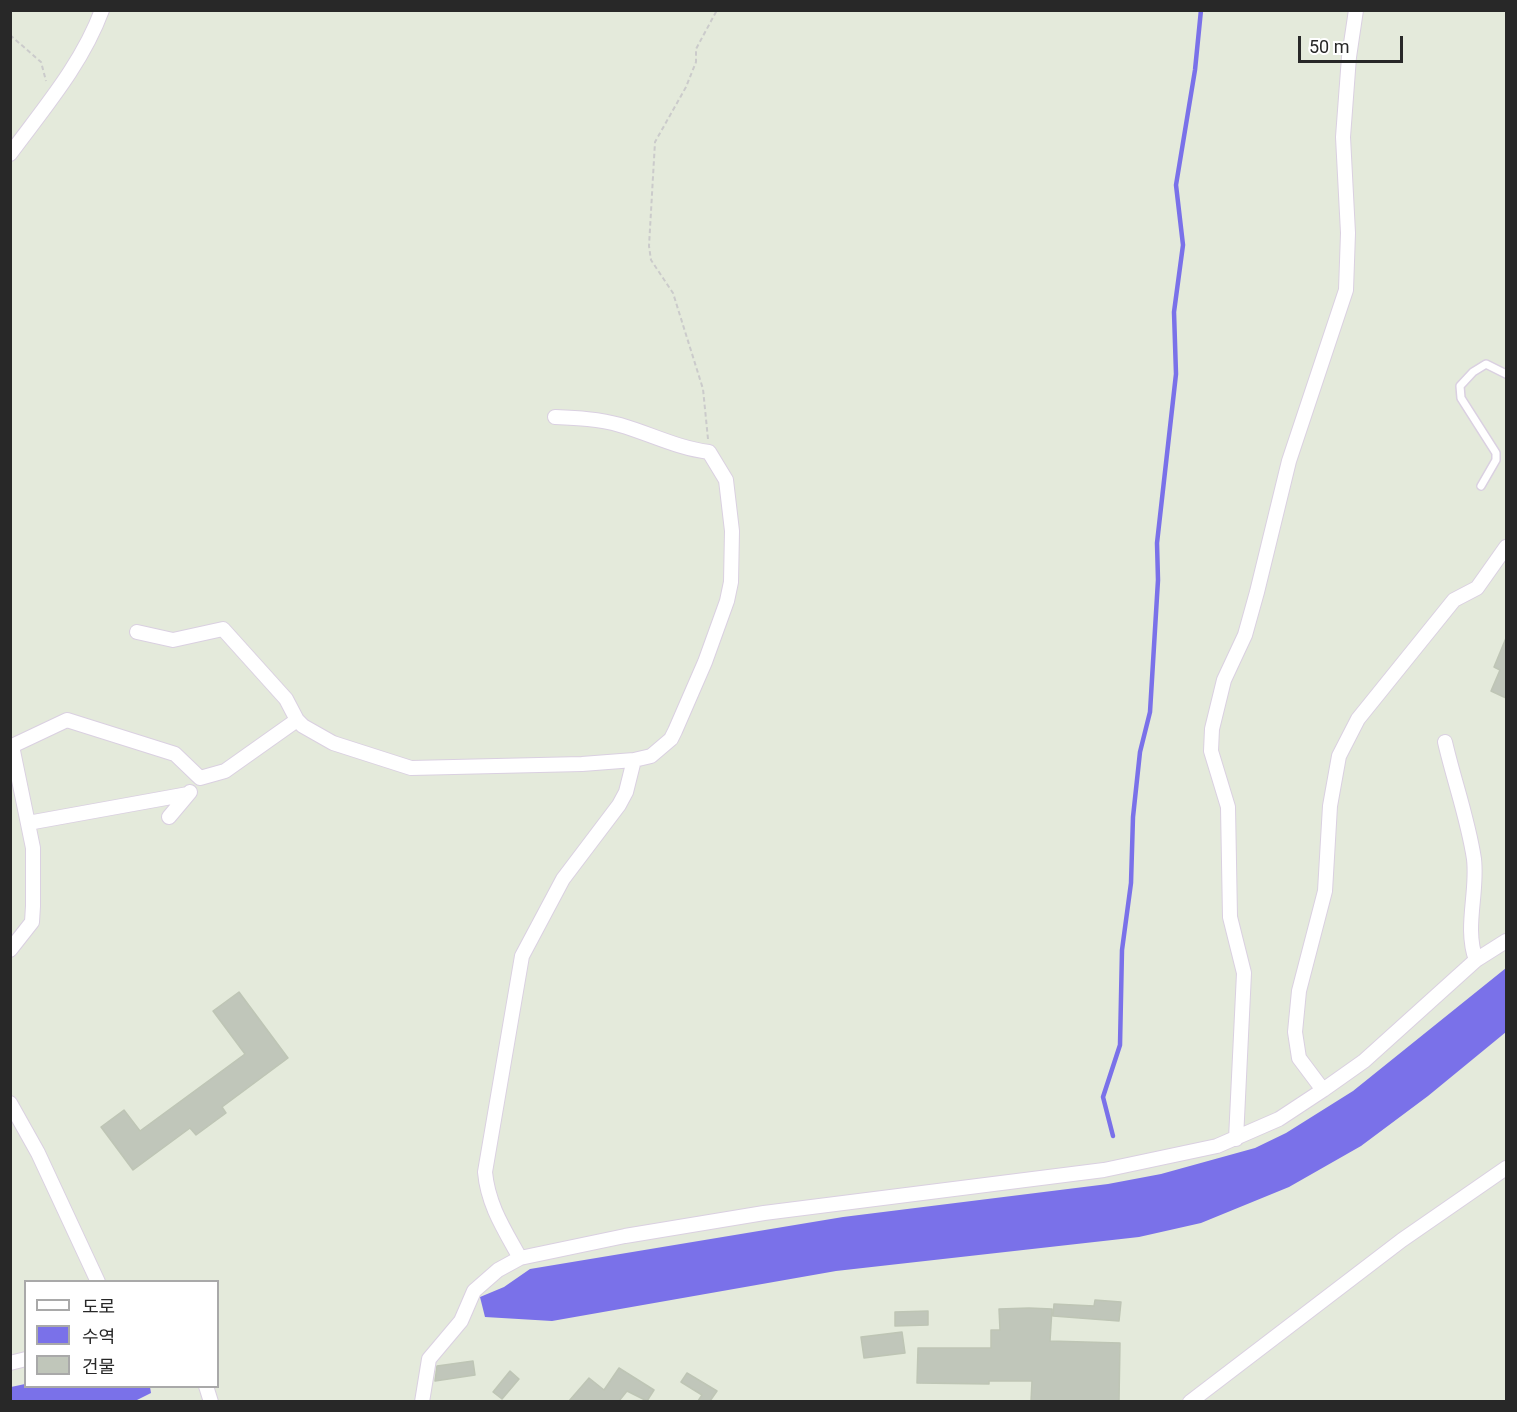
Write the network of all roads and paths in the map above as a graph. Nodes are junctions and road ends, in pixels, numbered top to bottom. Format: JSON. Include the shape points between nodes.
{"nodes":[{"id":1,"x":102,"y":10,"type":"edge"},
{"id":2,"x":717,"y":10,"type":"edge"},
{"id":3,"x":1356,"y":10,"type":"edge"},
{"id":4,"x":10,"y":35,"type":"edge"},
{"id":5,"x":45,"y":105,"type":"junction"},
{"id":6,"x":10,"y":154,"type":"edge"},
{"id":7,"x":1506,"y":374,"type":"edge"},
{"id":8,"x":555,"y":417,"type":"dead end"},
{"id":9,"x":709,"y":452,"type":"junction"},
{"id":10,"x":1480,"y":486,"type":"dead end"},
{"id":11,"x":1506,"y":547,"type":"edge"},
{"id":12,"x":137,"y":632,"type":"dead end"},
{"id":13,"x":297,"y":720,"type":"junction"},
{"id":14,"x":1446,"y":742,"type":"dead end"},
{"id":15,"x":634,"y":760,"type":"junction"},
{"id":16,"x":200,"y":778,"type":"junction"},
{"id":17,"x":188,"y":794,"type":"junction"},
{"id":18,"x":169,"y":817,"type":"dead end"},
{"id":19,"x":28,"y":823,"type":"junction"},
{"id":20,"x":1506,"y":941,"type":"edge"},
{"id":21,"x":10,"y":950,"type":"edge"},
{"id":22,"x":1476,"y":960,"type":"junction"},
{"id":23,"x":1323,"y":1090,"type":"junction"},
{"id":24,"x":10,"y":1103,"type":"edge"},
{"id":25,"x":1236,"y":1139,"type":"junction"},
{"id":26,"x":1506,"y":1168,"type":"edge"},
{"id":27,"x":520,"y":1258,"type":"junction"},
{"id":28,"x":98,"y":1280,"type":"edge"},
{"id":29,"x":422,"y":1401,"type":"edge"},
{"id":30,"x":1190,"y":1401,"type":"edge"}],
"edges":[{"from":1,"to":5,"type":"street","via":[[81,56]]},
{"from":2,"to":9,"type":"path","via":[[696,49],[696,62],[686,87],[655,142],[649,246],[651,260],[673,293],[703,388]]},
{"from":3,"to":25,"type":"street","via":[[1344,137],[1346,290],[1289,461],[1245,634],[1224,680],[1212,729],[1211,751],[1228,807],[1230,916],[1244,973]]},
{"from":4,"to":5,"type":"path","via":[[41,62],[46,74]]},
{"from":5,"to":6,"type":"street"},
{"from":7,"to":10,"type":"lane","via":[[1486,364],[1460,386],[1461,398],[1496,453],[1496,460]]},
{"from":8,"to":9,"type":"street","via":[[620,425],[684,448]]},
{"from":9,"to":15,"type":"street","via":[[726,480],[732,559],[727,601],[671,739],[651,756]]},
{"from":11,"to":23,"type":"street","via":[[1477,588],[1454,600],[1358,719],[1339,756],[1330,806],[1325,891],[1299,991],[1294,1032],[1299,1058]]},
{"from":12,"to":13,"type":"street","via":[[173,640],[224,629],[286,699]]},
{"from":13,"to":15,"type":"street","via":[[333,743],[411,768]]},
{"from":13,"to":16,"type":"street","via":[[225,771]]},
{"from":14,"to":22,"type":"street","via":[[1473,858],[1476,884],[1471,939]]},
{"from":15,"to":27,"type":"street","via":[[619,806],[564,879],[518,970],[484,1172],[496,1216]]},
{"from":16,"to":17,"type":"street"},
{"from":16,"to":19,"type":"street","via":[[175,754],[67,720],[12,746]]},
{"from":17,"to":18,"type":"street"},
{"from":17,"to":19,"type":"street"},
{"from":19,"to":21,"type":"street","via":[[33,848],[32,922]]},
{"from":20,"to":22,"type":"street"},
{"from":22,"to":23,"type":"street","via":[[1364,1061]]},
{"from":23,"to":25,"type":"street","via":[[1279,1119]]},
{"from":24,"to":28,"type":"street"},
{"from":25,"to":27,"type":"street","via":[[1187,1154],[1104,1170],[764,1213]]},
{"from":26,"to":30,"type":"street","via":[[1402,1240]]},
{"from":27,"to":29,"type":"street","via":[[498,1270],[474,1291],[461,1321],[429,1359]]}]}
